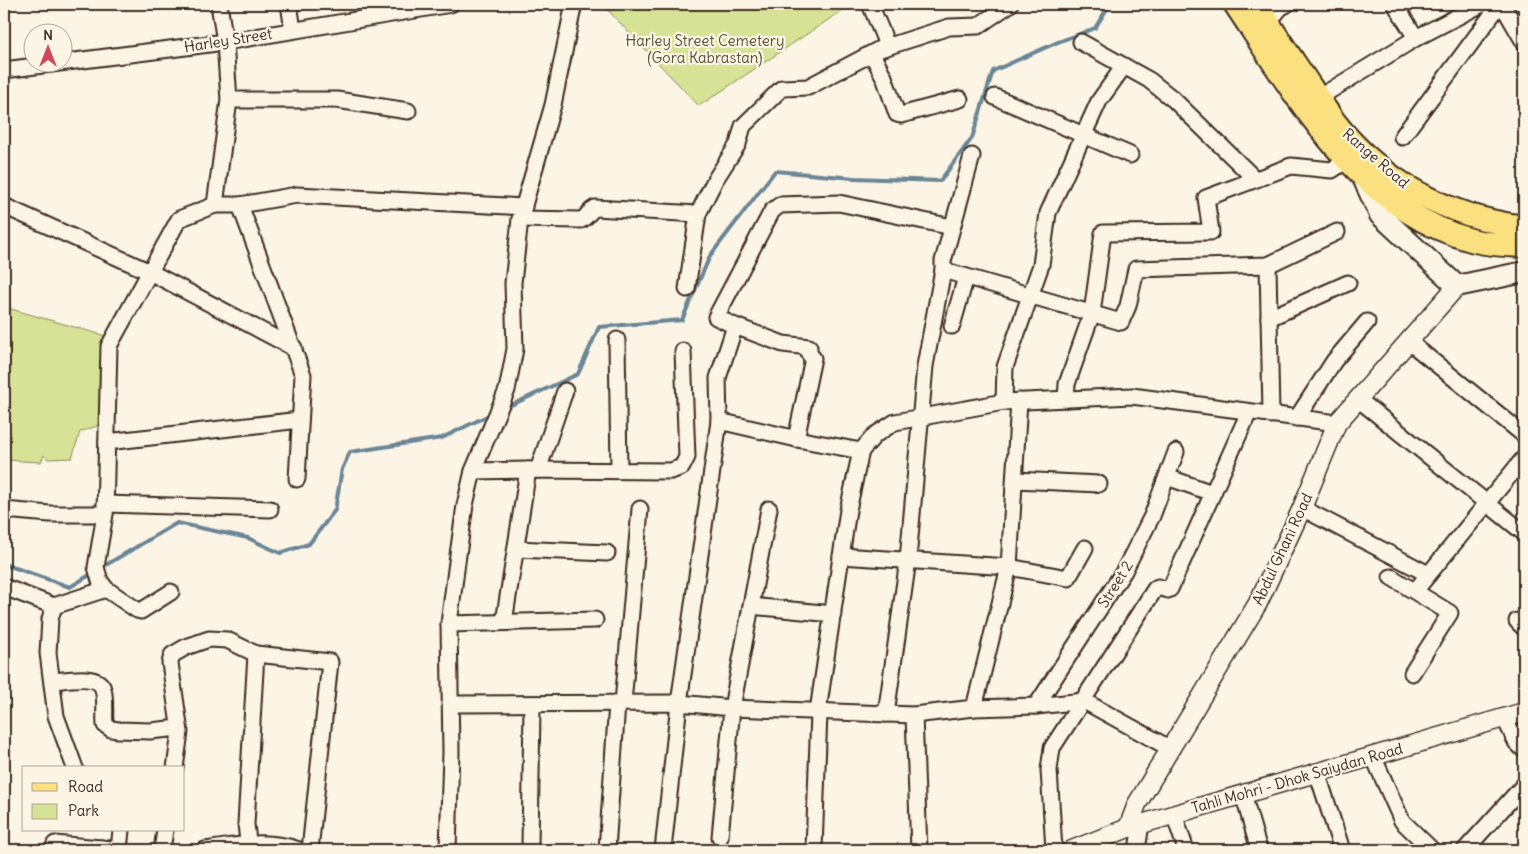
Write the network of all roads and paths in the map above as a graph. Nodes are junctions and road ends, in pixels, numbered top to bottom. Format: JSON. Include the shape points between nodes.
{"nodes":[{"id":1,"x":219,"y":4,"type":"edge"},
{"id":2,"x":289,"y":4,"type":"edge"},
{"id":3,"x":451,"y":4,"type":"edge"},
{"id":4,"x":571,"y":4,"type":"edge"},
{"id":5,"x":870,"y":4,"type":"edge"},
{"id":6,"x":1008,"y":4,"type":"edge"},
{"id":7,"x":1235,"y":4,"type":"edge"},
{"id":8,"x":1395,"y":4,"type":"edge"},
{"id":9,"x":1482,"y":4,"type":"edge"},
{"id":10,"x":1501,"y":4,"type":"edge"},
{"id":11,"x":1274,"y":8,"type":"edge"},
{"id":12,"x":370,"y":10,"type":"edge"},
{"id":13,"x":294,"y":30,"type":"junction"},
{"id":14,"x":1416,"y":38,"type":"junction"},
{"id":15,"x":225,"y":42,"type":"junction"},
{"id":16,"x":1081,"y":42,"type":"dead end"},
{"id":17,"x":1524,"y":42,"type":"edge"},
{"id":18,"x":886,"y":47,"type":"junction"},
{"id":19,"x":872,"y":54,"type":"junction"},
{"id":20,"x":1124,"y":66,"type":"junction"},
{"id":21,"x":4,"y":70,"type":"edge"},
{"id":22,"x":995,"y":97,"type":"dead end"},
{"id":23,"x":1318,"y":98,"type":"junction"},
{"id":24,"x":960,"y":99,"type":"dead end"},
{"id":25,"x":229,"y":100,"type":"junction"},
{"id":26,"x":408,"y":111,"type":"dead end"},
{"id":27,"x":1083,"y":136,"type":"junction"},
{"id":28,"x":1402,"y":137,"type":"dead end"},
{"id":29,"x":1130,"y":155,"type":"dead end"},
{"id":30,"x":972,"y":156,"type":"dead end"},
{"id":31,"x":1347,"y":160,"type":"junction"},
{"id":32,"x":1363,"y":178,"type":"junction"},
{"id":33,"x":1255,"y":180,"type":"junction"},
{"id":34,"x":215,"y":205,"type":"junction"},
{"id":35,"x":240,"y":205,"type":"junction"},
{"id":36,"x":4,"y":206,"type":"edge"},
{"id":37,"x":522,"y":213,"type":"junction"},
{"id":38,"x":698,"y":214,"type":"junction"},
{"id":39,"x":952,"y":227,"type":"junction"},
{"id":40,"x":1524,"y":227,"type":"edge"},
{"id":41,"x":1337,"y":232,"type":"dead end"},
{"id":42,"x":1524,"y":246,"type":"edge"},
{"id":43,"x":1268,"y":265,"type":"junction"},
{"id":44,"x":943,"y":270,"type":"junction"},
{"id":45,"x":150,"y":272,"type":"junction"},
{"id":46,"x":1524,"y":272,"type":"edge"},
{"id":47,"x":966,"y":277,"type":"junction"},
{"id":48,"x":1348,"y":283,"type":"dead end"},
{"id":49,"x":1457,"y":286,"type":"junction"},
{"id":50,"x":687,"y":289,"type":"dead end"},
{"id":51,"x":1030,"y":295,"type":"junction"},
{"id":52,"x":1092,"y":313,"type":"junction"},
{"id":53,"x":1269,"y":318,"type":"junction"},
{"id":54,"x":1367,"y":322,"type":"dead end"},
{"id":55,"x":734,"y":326,"type":"junction"},
{"id":56,"x":952,"y":326,"type":"dead end"},
{"id":57,"x":617,"y":340,"type":"dead end"},
{"id":58,"x":1408,"y":341,"type":"junction"},
{"id":59,"x":294,"y":348,"type":"junction"},
{"id":60,"x":684,"y":351,"type":"dead end"},
{"id":61,"x":565,"y":391,"type":"dead end"},
{"id":62,"x":1066,"y":399,"type":"junction"},
{"id":63,"x":1358,"y":399,"type":"junction"},
{"id":64,"x":1012,"y":402,"type":"junction"},
{"id":65,"x":1249,"y":412,"type":"junction"},
{"id":66,"x":1271,"y":415,"type":"junction"},
{"id":67,"x":920,"y":417,"type":"junction"},
{"id":68,"x":1297,"y":418,"type":"junction"},
{"id":69,"x":300,"y":420,"type":"junction"},
{"id":70,"x":719,"y":421,"type":"junction"},
{"id":71,"x":1337,"y":424,"type":"junction"},
{"id":72,"x":1524,"y":435,"type":"edge"},
{"id":73,"x":796,"y":439,"type":"junction"},
{"id":74,"x":107,"y":442,"type":"junction"},
{"id":75,"x":861,"y":451,"type":"junction"},
{"id":76,"x":1176,"y":452,"type":"dead end"},
{"id":77,"x":1524,"y":458,"type":"edge"},
{"id":78,"x":533,"y":470,"type":"junction"},
{"id":79,"x":618,"y":470,"type":"junction"},
{"id":80,"x":472,"y":471,"type":"junction"},
{"id":81,"x":1167,"y":476,"type":"junction"},
{"id":82,"x":297,"y":479,"type":"dead end"},
{"id":83,"x":1014,"y":480,"type":"junction"},
{"id":84,"x":1099,"y":484,"type":"dead end"},
{"id":85,"x":1212,"y":494,"type":"junction"},
{"id":86,"x":1487,"y":503,"type":"junction"},
{"id":87,"x":1302,"y":508,"type":"junction"},
{"id":88,"x":105,"y":509,"type":"junction"},
{"id":89,"x":270,"y":509,"type":"dead end"},
{"id":90,"x":640,"y":509,"type":"dead end"},
{"id":91,"x":769,"y":509,"type":"dead end"},
{"id":92,"x":4,"y":510,"type":"edge"},
{"id":93,"x":1524,"y":533,"type":"edge"},
{"id":94,"x":1085,"y":548,"type":"dead end"},
{"id":95,"x":516,"y":550,"type":"junction"},
{"id":96,"x":607,"y":553,"type":"dead end"},
{"id":97,"x":841,"y":556,"type":"junction"},
{"id":98,"x":908,"y":560,"type":"junction"},
{"id":99,"x":1010,"y":567,"type":"junction"},
{"id":100,"x":1428,"y":574,"type":"junction"},
{"id":101,"x":1391,"y":577,"type":"dead end"},
{"id":102,"x":101,"y":579,"type":"junction"},
{"id":103,"x":4,"y":587,"type":"edge"},
{"id":104,"x":1415,"y":591,"type":"junction"},
{"id":105,"x":171,"y":592,"type":"dead end"},
{"id":106,"x":54,"y":606,"type":"junction"},
{"id":107,"x":751,"y":606,"type":"junction"},
{"id":108,"x":833,"y":614,"type":"junction"},
{"id":109,"x":595,"y":620,"type":"dead end"},
{"id":110,"x":504,"y":622,"type":"junction"},
{"id":111,"x":450,"y":624,"type":"junction"},
{"id":112,"x":256,"y":654,"type":"junction"},
{"id":113,"x":1412,"y":673,"type":"dead end"},
{"id":114,"x":53,"y":681,"type":"junction"},
{"id":115,"x":1084,"y":701,"type":"junction"},
{"id":116,"x":620,"y":703,"type":"junction"},
{"id":117,"x":679,"y":703,"type":"junction"},
{"id":118,"x":450,"y":704,"type":"junction"},
{"id":119,"x":532,"y":704,"type":"junction"},
{"id":120,"x":1036,"y":706,"type":"junction"},
{"id":121,"x":732,"y":708,"type":"junction"},
{"id":122,"x":974,"y":708,"type":"junction"},
{"id":123,"x":818,"y":711,"type":"junction"},
{"id":124,"x":1524,"y":712,"type":"edge"},
{"id":125,"x":886,"y":714,"type":"junction"},
{"id":126,"x":914,"y":715,"type":"junction"},
{"id":127,"x":1504,"y":717,"type":"junction"},
{"id":128,"x":179,"y":728,"type":"junction"},
{"id":129,"x":1171,"y":749,"type":"junction"},
{"id":130,"x":1524,"y":750,"type":"edge"},
{"id":131,"x":1373,"y":756,"type":"junction"},
{"id":132,"x":74,"y":766,"type":"edge"},
{"id":133,"x":174,"y":766,"type":"edge"},
{"id":134,"x":1316,"y":772,"type":"junction"},
{"id":135,"x":1524,"y":785,"type":"edge"},
{"id":136,"x":1243,"y":794,"type":"junction"},
{"id":137,"x":1174,"y":814,"type":"junction"},
{"id":138,"x":1135,"y":826,"type":"junction"},
{"id":139,"x":122,"y":832,"type":"edge"},
{"id":140,"x":165,"y":832,"type":"edge"},
{"id":141,"x":720,"y":836,"type":"dead end"},
{"id":142,"x":55,"y":844,"type":"dead end"},
{"id":143,"x":249,"y":847,"type":"edge"},
{"id":144,"x":101,"y":849,"type":"edge"},
{"id":145,"x":121,"y":850,"type":"edge"},
{"id":146,"x":162,"y":850,"type":"edge"},
{"id":147,"x":205,"y":850,"type":"edge"},
{"id":148,"x":300,"y":850,"type":"edge"},
{"id":149,"x":310,"y":850,"type":"edge"},
{"id":150,"x":448,"y":850,"type":"edge"},
{"id":151,"x":530,"y":850,"type":"edge"},
{"id":152,"x":607,"y":850,"type":"edge"},
{"id":153,"x":663,"y":850,"type":"edge"},
{"id":154,"x":814,"y":850,"type":"edge"},
{"id":155,"x":919,"y":850,"type":"edge"},
{"id":156,"x":1054,"y":850,"type":"edge"},
{"id":157,"x":1072,"y":850,"type":"edge"},
{"id":158,"x":1137,"y":850,"type":"edge"},
{"id":159,"x":1186,"y":850,"type":"edge"},
{"id":160,"x":1259,"y":850,"type":"edge"},
{"id":161,"x":1342,"y":850,"type":"edge"},
{"id":162,"x":1432,"y":850,"type":"edge"},
{"id":163,"x":1465,"y":850,"type":"edge"}],
"edges":[{"from":1,"to":15,"type":"street"},
{"from":2,"to":13,"type":"street"},
{"from":3,"to":12,"type":"street","name":"Harley Street"},
{"from":4,"to":37,"type":"street","via":[[573,8],[553,105]]},
{"from":5,"to":18,"type":"street"},
{"from":6,"to":18,"type":"street","via":[[978,26],[949,27]]},
{"from":7,"to":31,"type":"main road","via":[[1308,111]]},
{"from":8,"to":14,"type":"street"},
{"from":9,"to":14,"type":"street"},
{"from":10,"to":17,"type":"street"},
{"from":10,"to":28,"type":"street"},
{"from":11,"to":23,"type":"main road","name":"Range Road"},
{"from":12,"to":13,"type":"street","name":"Harley Street"},
{"from":13,"to":15,"type":"street","name":"Harley Street"},
{"from":14,"to":23,"type":"street"},
{"from":15,"to":21,"type":"street","name":"Harley Street"},
{"from":15,"to":25,"type":"street"},
{"from":16,"to":20,"type":"street"},
{"from":18,"to":19,"type":"street"},
{"from":19,"to":24,"type":"street","via":[[897,114]]},
{"from":19,"to":38,"type":"street","via":[[808,87],[782,88],[743,126],[738,144]]},
{"from":20,"to":27,"type":"street","via":[[1099,100]]},
{"from":20,"to":33,"type":"street","via":[[1150,80],[1173,99]]},
{"from":22,"to":27,"type":"street"},
{"from":23,"to":40,"type":"main road","name":"Range Road","via":[[1353,143],[1400,182],[1424,197],[1472,217]]},
{"from":25,"to":26,"type":"street","via":[[337,100]]},
{"from":25,"to":34,"type":"street"},
{"from":27,"to":29,"type":"street"},
{"from":27,"to":51,"type":"street","via":[[1048,213],[1041,265]]},
{"from":30,"to":39,"type":"street"},
{"from":31,"to":32,"type":"main road"},
{"from":31,"to":33,"type":"street","via":[[1332,170],[1291,166]]},
{"from":32,"to":42,"type":"main road","via":[[1402,208],[1448,233],[1473,241]]},
{"from":32,"to":49,"type":"main road","via":[[1380,215]]},
{"from":33,"to":52,"type":"street","via":[[1206,198],[1211,232],[1103,233]]},
{"from":34,"to":35,"type":"street"},
{"from":34,"to":45,"type":"street","via":[[179,219]]},
{"from":35,"to":37,"type":"street","via":[[297,195]]},
{"from":35,"to":59,"type":"street"},
{"from":36,"to":45,"type":"street"},
{"from":37,"to":38,"type":"street","via":[[582,220],[595,208]]},
{"from":37,"to":80,"type":"street","via":[[513,283],[515,348],[507,390]]},
{"from":38,"to":50,"type":"street"},
{"from":39,"to":44,"type":"street"},
{"from":39,"to":55,"type":"street","via":[[839,203],[780,205],[772,211],[716,317]]},
{"from":41,"to":43,"type":"street"},
{"from":43,"to":52,"type":"street","via":[[1136,269],[1121,322]]},
{"from":43,"to":53,"type":"street"},
{"from":44,"to":47,"type":"street"},
{"from":44,"to":67,"type":"street","via":[[925,366]]},
{"from":45,"to":59,"type":"street"},
{"from":45,"to":74,"type":"street","via":[[109,346]]},
{"from":46,"to":49,"type":"main road"},
{"from":47,"to":51,"type":"street"},
{"from":47,"to":56,"type":"street"},
{"from":48,"to":53,"type":"street"},
{"from":49,"to":58,"type":"street","name":"Abdul Ghani Road"},
{"from":51,"to":52,"type":"street"},
{"from":51,"to":64,"type":"street","via":[[1005,367]]},
{"from":52,"to":62,"type":"street","via":[[1067,384]]},
{"from":53,"to":66,"type":"street"},
{"from":54,"to":68,"type":"street","via":[[1334,361]]},
{"from":55,"to":70,"type":"street","via":[[718,378]]},
{"from":55,"to":73,"type":"street","via":[[783,344],[809,347],[813,358]]},
{"from":57,"to":79,"type":"street"},
{"from":58,"to":63,"type":"street","name":"Abdul Ghani Road"},
{"from":58,"to":72,"type":"street"},
{"from":59,"to":69,"type":"street","via":[[303,376]]},
{"from":60,"to":79,"type":"street","via":[[687,457],[682,467],[671,471]]},
{"from":61,"to":78,"type":"street"},
{"from":62,"to":64,"type":"street"},
{"from":62,"to":65,"type":"street","via":[[1132,396]]},
{"from":63,"to":71,"type":"street","name":"Abdul Ghani Road"},
{"from":63,"to":86,"type":"street"},
{"from":64,"to":67,"type":"street"},
{"from":64,"to":83,"type":"street"},
{"from":65,"to":66,"type":"street"},
{"from":65,"to":85,"type":"street"},
{"from":66,"to":68,"type":"street"},
{"from":67,"to":75,"type":"street","via":[[895,422]]},
{"from":67,"to":98,"type":"street"},
{"from":68,"to":71,"type":"street"},
{"from":69,"to":74,"type":"street"},
{"from":69,"to":82,"type":"street"},
{"from":70,"to":73,"type":"street"},
{"from":70,"to":117,"type":"street"},
{"from":71,"to":87,"type":"street","name":"Abdul Ghani Road"},
{"from":73,"to":75,"type":"street"},
{"from":74,"to":88,"type":"street"},
{"from":75,"to":97,"type":"street"},
{"from":76,"to":81,"type":"street","name":"Street 2"},
{"from":77,"to":86,"type":"street"},
{"from":78,"to":79,"type":"street"},
{"from":78,"to":80,"type":"street"},
{"from":78,"to":95,"type":"street"},
{"from":80,"to":111,"type":"street"},
{"from":81,"to":85,"type":"street"},
{"from":81,"to":120,"type":"street","name":"Street 2","via":[[1152,516],[1124,571]]},
{"from":83,"to":84,"type":"street"},
{"from":83,"to":99,"type":"street"},
{"from":85,"to":115,"type":"street","via":[[1170,589],[1155,589]]},
{"from":86,"to":93,"type":"street"},
{"from":86,"to":100,"type":"street"},
{"from":87,"to":100,"type":"street"},
{"from":87,"to":129,"type":"street","name":"Abdul Ghani Road","via":[[1258,603]]},
{"from":88,"to":89,"type":"street"},
{"from":88,"to":92,"type":"street","via":[[50,514]]},
{"from":88,"to":102,"type":"street"},
{"from":90,"to":116,"type":"street"},
{"from":91,"to":107,"type":"street"},
{"from":94,"to":99,"type":"street","via":[[1068,578]]},
{"from":95,"to":96,"type":"street"},
{"from":95,"to":110,"type":"street"},
{"from":97,"to":98,"type":"street"},
{"from":97,"to":108,"type":"street"},
{"from":98,"to":99,"type":"street"},
{"from":98,"to":125,"type":"street"},
{"from":99,"to":122,"type":"street"},
{"from":100,"to":104,"type":"street"},
{"from":101,"to":104,"type":"street"},
{"from":102,"to":105,"type":"street","via":[[141,612]]},
{"from":102,"to":106,"type":"street"},
{"from":103,"to":106,"type":"street"},
{"from":104,"to":113,"type":"street","via":[[1450,614]]},
{"from":106,"to":114,"type":"street","via":[[48,652]]},
{"from":107,"to":108,"type":"street"},
{"from":107,"to":121,"type":"street"},
{"from":108,"to":123,"type":"street"},
{"from":109,"to":110,"type":"street"},
{"from":110,"to":111,"type":"street"},
{"from":111,"to":118,"type":"street"},
{"from":112,"to":128,"type":"street","via":[[227,640],[209,639],[172,655],[170,663]]},
{"from":112,"to":143,"type":"street","via":[[246,824]]},
{"from":112,"to":149,"type":"street","via":[[330,662]]},
{"from":114,"to":128,"type":"street","via":[[91,678],[99,682],[103,689],[105,725],[111,729],[150,731]]},
{"from":114,"to":132,"type":"street","via":[[56,716]]},
{"from":115,"to":120,"type":"street"},
{"from":115,"to":129,"type":"street"},
{"from":115,"to":156,"type":"street","via":[[1052,748],[1049,770]]},
{"from":116,"to":117,"type":"street"},
{"from":116,"to":119,"type":"street"},
{"from":116,"to":152,"type":"street"},
{"from":117,"to":121,"type":"street"},
{"from":117,"to":153,"type":"street"},
{"from":118,"to":119,"type":"street"},
{"from":118,"to":150,"type":"street"},
{"from":119,"to":151,"type":"street"},
{"from":120,"to":122,"type":"street"},
{"from":121,"to":123,"type":"street"},
{"from":121,"to":141,"type":"street"},
{"from":122,"to":126,"type":"street"},
{"from":123,"to":125,"type":"street"},
{"from":123,"to":154,"type":"street"},
{"from":124,"to":127,"type":"street","name":"Tahli Mohri - Dhok Saiydan Road"},
{"from":125,"to":126,"type":"street"},
{"from":126,"to":155,"type":"street"},
{"from":127,"to":130,"type":"street","via":[[1516,742]]},
{"from":127,"to":131,"type":"street","name":"Tahli Mohri - Dhok Saiydan Road"},
{"from":128,"to":133,"type":"street"},
{"from":129,"to":138,"type":"street","name":"Abdul Ghani Road","via":[[1137,804]]},
{"from":131,"to":134,"type":"street","name":"Tahli Mohri - Dhok Saiydan Road"},
{"from":131,"to":162,"type":"street","via":[[1402,821]]},
{"from":134,"to":136,"type":"street","name":"Tahli Mohri - Dhok Saiydan Road"},
{"from":134,"to":161,"type":"street"},
{"from":135,"to":163,"type":"street"},
{"from":136,"to":137,"type":"street","name":"Tahli Mohri - Dhok Saiydan Road"},
{"from":136,"to":160,"type":"street"},
{"from":137,"to":138,"type":"street","name":"Tahli Mohri - Dhok Saiydan Road"},
{"from":137,"to":159,"type":"street"},
{"from":138,"to":157,"type":"street","name":"Tahli Mohri - Dhok Saiydan Road"},
{"from":138,"to":158,"type":"street"},
{"from":139,"to":145,"type":"street"},
{"from":140,"to":146,"type":"street"},
{"from":142,"to":144,"type":"street"},
{"from":143,"to":147,"type":"street"},
{"from":143,"to":148,"type":"street","via":[[268,843]]},
{"from":144,"to":145,"type":"street"}]}
